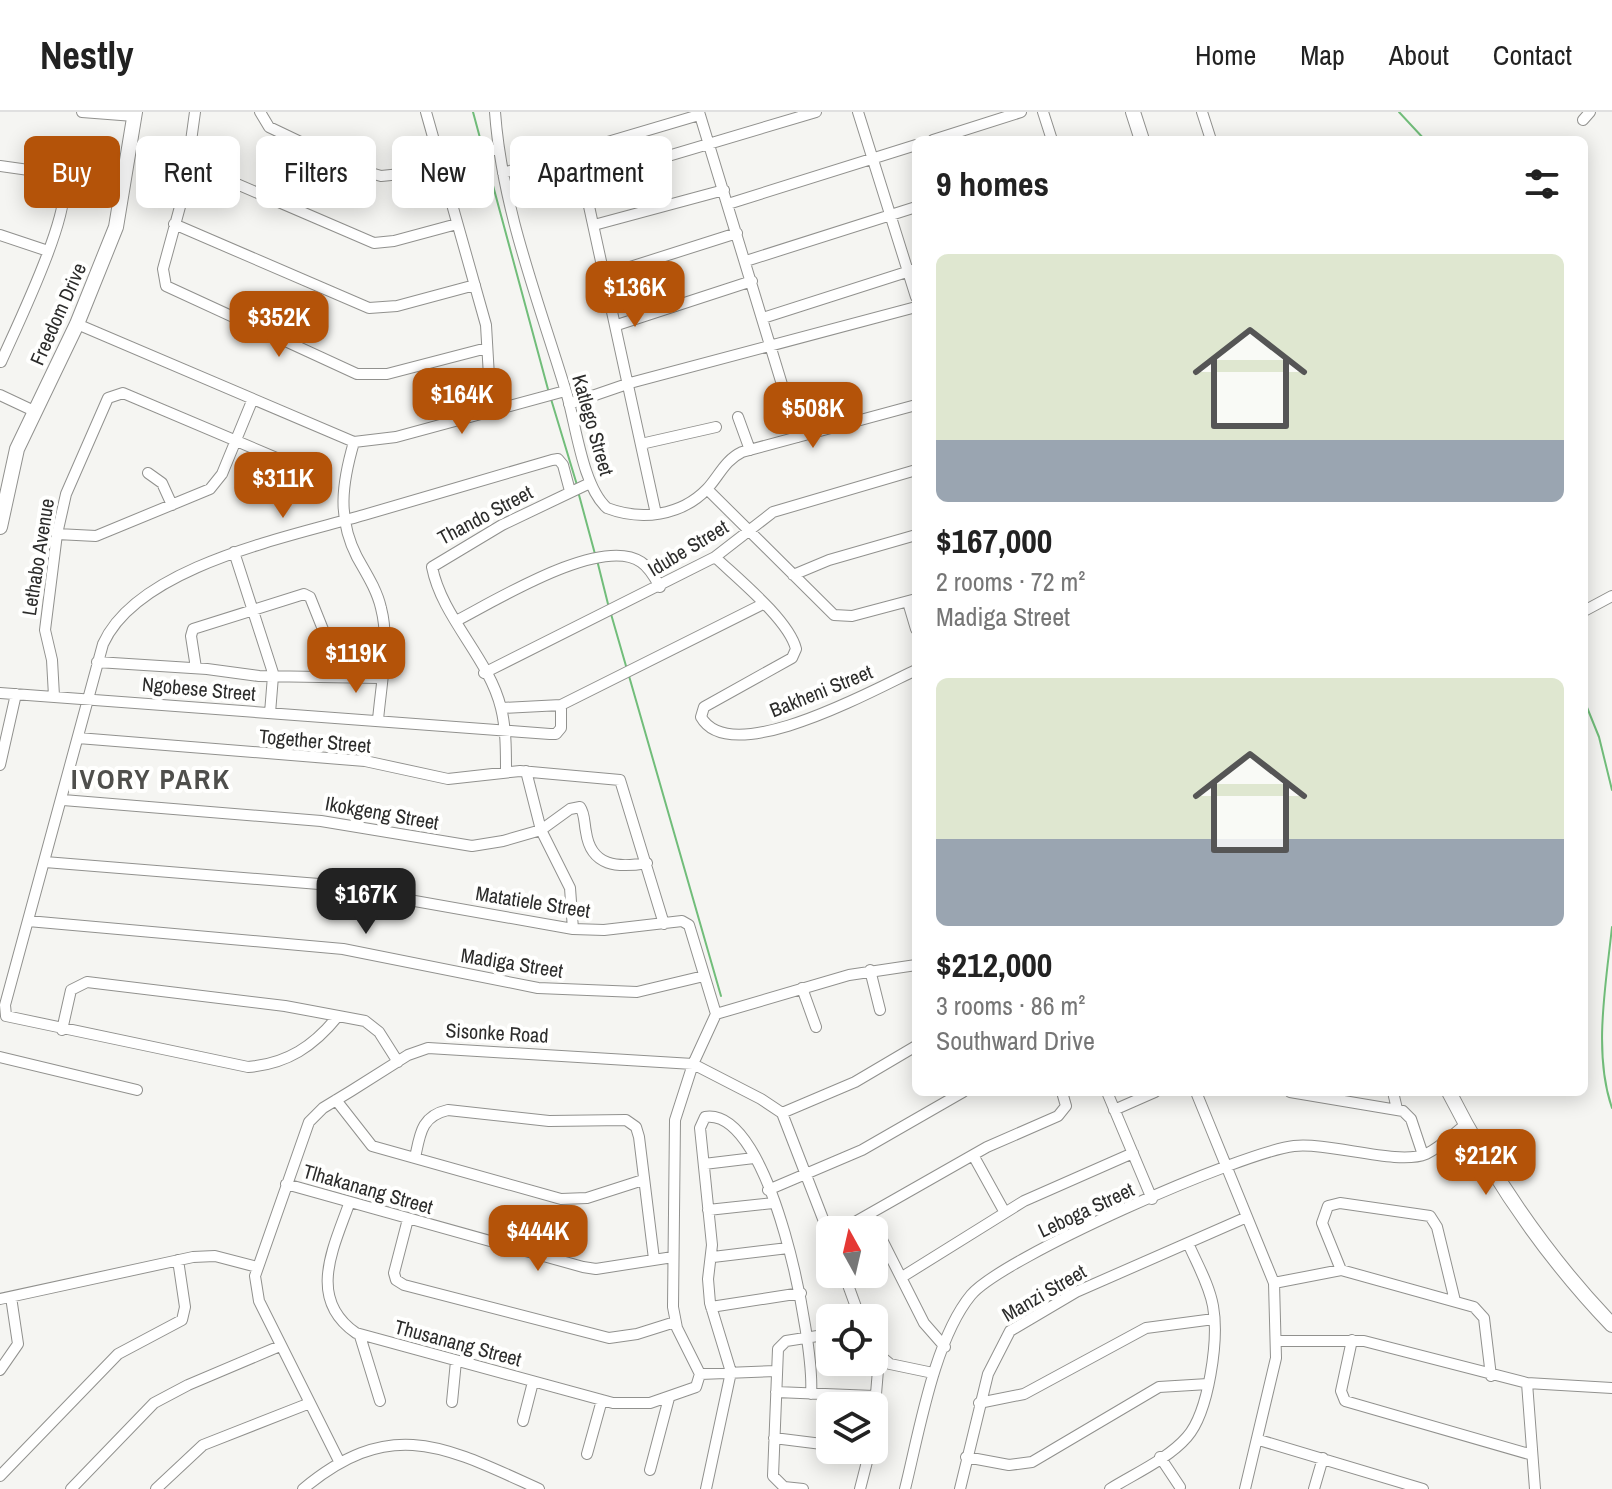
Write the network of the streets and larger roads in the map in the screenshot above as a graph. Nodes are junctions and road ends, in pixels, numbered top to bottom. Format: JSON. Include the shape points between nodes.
{"nodes":[{"id":1,"x":82,"y":112,"type":"edge"},
{"id":2,"x":195,"y":112,"type":"edge"},
{"id":3,"x":260,"y":112,"type":"edge"},
{"id":4,"x":426,"y":112,"type":"edge"},
{"id":5,"x":495,"y":112,"type":"edge"},
{"id":6,"x":816,"y":112,"type":"edge"},
{"id":7,"x":858,"y":112,"type":"edge"},
{"id":8,"x":1021,"y":112,"type":"edge"},
{"id":9,"x":1043,"y":112,"type":"edge"},
{"id":10,"x":1133,"y":112,"type":"edge"},
{"id":11,"x":1202,"y":112,"type":"edge"},
{"id":12,"x":699,"y":113,"type":"edge"},
{"id":13,"x":135,"y":114,"type":"edge"},
{"id":14,"x":192,"y":136,"type":"edge"},
{"id":15,"x":434,"y":136,"type":"edge"},
{"id":16,"x":625,"y":136,"type":"edge"},
{"id":17,"x":946,"y":136,"type":"edge"},
{"id":18,"x":1051,"y":136,"type":"edge"},
{"id":19,"x":1141,"y":136,"type":"edge"},
{"id":20,"x":1210,"y":136,"type":"edge"},
{"id":21,"x":708,"y":145,"type":"junction"},
{"id":22,"x":912,"y":146,"type":"edge"},
{"id":23,"x":498,"y":148,"type":"junction"},
{"id":24,"x":494,"y":149,"type":"edge"},
{"id":25,"x":672,"y":155,"type":"edge"},
{"id":26,"x":873,"y":159,"type":"junction"},
{"id":27,"x":0,"y":166,"type":"edge"},
{"id":28,"x":510,"y":171,"type":"edge"},
{"id":29,"x":503,"y":173,"type":"junction"},
{"id":30,"x":392,"y":175,"type":"edge"},
{"id":31,"x":240,"y":185,"type":"edge"},
{"id":32,"x":724,"y":190,"type":"junction"},
{"id":33,"x":728,"y":204,"type":"junction"},
{"id":34,"x":178,"y":208,"type":"edge"},
{"id":35,"x":453,"y":208,"type":"edge"},
{"id":36,"x":590,"y":208,"type":"edge"},
{"id":37,"x":912,"y":208,"type":"edge"},
{"id":38,"x":891,"y":216,"type":"junction"},
{"id":39,"x":174,"y":224,"type":"junction"},
{"id":40,"x":457,"y":224,"type":"junction"},
{"id":41,"x":594,"y":225,"type":"junction"},
{"id":42,"x":737,"y":233,"type":"junction"},
{"id":43,"x":0,"y":235,"type":"edge"},
{"id":44,"x":48,"y":251,"type":"junction"},
{"id":45,"x":746,"y":261,"type":"junction"},
{"id":46,"x":912,"y":271,"type":"edge"},
{"id":47,"x":605,"y":275,"type":"junction"},
{"id":48,"x":752,"y":281,"type":"junction"},
{"id":49,"x":475,"y":285,"type":"junction"},
{"id":50,"x":912,"y":308,"type":"edge"},
{"id":51,"x":763,"y":318,"type":"junction"},
{"id":52,"x":77,"y":324,"type":"junction"},
{"id":53,"x":617,"y":325,"type":"junction"},
{"id":54,"x":772,"y":345,"type":"junction"},
{"id":55,"x":487,"y":348,"type":"junction"},
{"id":56,"x":1,"y":362,"type":"edge"},
{"id":57,"x":630,"y":383,"type":"junction"},
{"id":58,"x":565,"y":391,"type":"junction"},
{"id":59,"x":0,"y":395,"type":"edge"},
{"id":60,"x":252,"y":401,"type":"junction"},
{"id":61,"x":569,"y":404,"type":"junction"},
{"id":62,"x":912,"y":406,"type":"edge"},
{"id":63,"x":34,"y":411,"type":"junction"},
{"id":64,"x":491,"y":411,"type":"junction"},
{"id":65,"x":738,"y":417,"type":"dead end"},
{"id":66,"x":716,"y":427,"type":"dead end"},
{"id":67,"x":798,"y":437,"type":"junction"},
{"id":68,"x":235,"y":442,"type":"junction"},
{"id":69,"x":354,"y":442,"type":"junction"},
{"id":70,"x":641,"y":444,"type":"junction"},
{"id":71,"x":750,"y":450,"type":"junction"},
{"id":72,"x":298,"y":467,"type":"dead end"},
{"id":73,"x":912,"y":471,"type":"edge"},
{"id":74,"x":148,"y":473,"type":"dead end"},
{"id":75,"x":590,"y":483,"type":"junction"},
{"id":76,"x":707,"y":489,"type":"junction"},
{"id":77,"x":570,"y":491,"type":"junction"},
{"id":78,"x":172,"y":505,"type":"junction"},
{"id":79,"x":656,"y":514,"type":"junction"},
{"id":80,"x":344,"y":521,"type":"junction"},
{"id":81,"x":0,"y":527,"type":"edge"},
{"id":82,"x":748,"y":531,"type":"junction"},
{"id":83,"x":57,"y":534,"type":"junction"},
{"id":84,"x":912,"y":536,"type":"edge"},
{"id":85,"x":234,"y":552,"type":"junction"},
{"id":86,"x":715,"y":557,"type":"junction"},
{"id":87,"x":793,"y":575,"type":"junction"},
{"id":88,"x":660,"y":587,"type":"junction"},
{"id":89,"x":1612,"y":596,"type":"edge"},
{"id":90,"x":912,"y":600,"type":"edge"},
{"id":91,"x":763,"y":604,"type":"junction"},
{"id":92,"x":253,"y":608,"type":"junction"},
{"id":93,"x":1588,"y":609,"type":"edge"},
{"id":94,"x":456,"y":621,"type":"junction"},
{"id":95,"x":97,"y":662,"type":"junction"},
{"id":96,"x":196,"y":668,"type":"junction"},
{"id":97,"x":912,"y":672,"type":"edge"},
{"id":98,"x":484,"y":673,"type":"junction"},
{"id":99,"x":274,"y":676,"type":"junction"},
{"id":100,"x":331,"y":677,"type":"junction"},
{"id":101,"x":381,"y":678,"type":"junction"},
{"id":102,"x":0,"y":693,"type":"edge"},
{"id":103,"x":16,"y":694,"type":"junction"},
{"id":104,"x":54,"y":696,"type":"junction"},
{"id":105,"x":86,"y":698,"type":"junction"},
{"id":106,"x":561,"y":705,"type":"junction"},
{"id":107,"x":501,"y":708,"type":"junction"},
{"id":108,"x":270,"y":713,"type":"junction"},
{"id":109,"x":378,"y":720,"type":"junction"},
{"id":110,"x":505,"y":730,"type":"junction"},
{"id":111,"x":78,"y":738,"type":"junction"},
{"id":112,"x":0,"y":765,"type":"edge"},
{"id":113,"x":506,"y":771,"type":"junction"},
{"id":114,"x":526,"y":771,"type":"junction"},
{"id":115,"x":63,"y":800,"type":"junction"},
{"id":116,"x":541,"y":830,"type":"junction"},
{"id":117,"x":45,"y":862,"type":"junction"},
{"id":118,"x":647,"y":863,"type":"junction"},
{"id":119,"x":28,"y":921,"type":"junction"},
{"id":120,"x":664,"y":924,"type":"junction"},
{"id":121,"x":573,"y":929,"type":"junction"},
{"id":122,"x":912,"y":965,"type":"edge"},
{"id":123,"x":870,"y":970,"type":"junction"},
{"id":124,"x":704,"y":976,"type":"junction"},
{"id":125,"x":802,"y":988,"type":"junction"},
{"id":126,"x":880,"y":1010,"type":"dead end"},
{"id":127,"x":716,"y":1014,"type":"junction"},
{"id":128,"x":338,"y":1016,"type":"junction"},
{"id":129,"x":816,"y":1027,"type":"dead end"},
{"id":130,"x":62,"y":1030,"type":"junction"},
{"id":131,"x":912,"y":1048,"type":"edge"},
{"id":132,"x":0,"y":1057,"type":"edge"},
{"id":133,"x":398,"y":1062,"type":"junction"},
{"id":134,"x":693,"y":1064,"type":"junction"},
{"id":135,"x":137,"y":1090,"type":"dead end"},
{"id":136,"x":956,"y":1096,"type":"edge"},
{"id":137,"x":1063,"y":1096,"type":"edge"},
{"id":138,"x":1109,"y":1096,"type":"edge"},
{"id":139,"x":1146,"y":1096,"type":"edge"},
{"id":140,"x":1198,"y":1096,"type":"edge"},
{"id":141,"x":1315,"y":1096,"type":"edge"},
{"id":142,"x":1394,"y":1096,"type":"edge"},
{"id":143,"x":1451,"y":1096,"type":"edge"},
{"id":144,"x":336,"y":1100,"type":"junction"},
{"id":145,"x":1397,"y":1109,"type":"junction"},
{"id":146,"x":1114,"y":1110,"type":"junction"},
{"id":147,"x":782,"y":1113,"type":"junction"},
{"id":148,"x":1465,"y":1125,"type":"junction"},
{"id":149,"x":1133,"y":1153,"type":"junction"},
{"id":150,"x":973,"y":1155,"type":"junction"},
{"id":151,"x":1423,"y":1155,"type":"junction"},
{"id":152,"x":415,"y":1158,"type":"junction"},
{"id":153,"x":754,"y":1158,"type":"junction"},
{"id":154,"x":704,"y":1164,"type":"junction"},
{"id":155,"x":1226,"y":1165,"type":"junction"},
{"id":156,"x":807,"y":1173,"type":"junction"},
{"id":157,"x":643,"y":1180,"type":"junction"},
{"id":158,"x":286,"y":1184,"type":"junction"},
{"id":159,"x":768,"y":1190,"type":"junction"},
{"id":160,"x":1152,"y":1199,"type":"junction"},
{"id":161,"x":773,"y":1203,"type":"junction"},
{"id":162,"x":349,"y":1204,"type":"junction"},
{"id":163,"x":708,"y":1210,"type":"junction"},
{"id":164,"x":1004,"y":1211,"type":"junction"},
{"id":165,"x":823,"y":1216,"type":"edge"},
{"id":166,"x":870,"y":1216,"type":"edge"},
{"id":167,"x":1247,"y":1217,"type":"junction"},
{"id":168,"x":408,"y":1219,"type":"junction"},
{"id":169,"x":1188,"y":1243,"type":"junction"},
{"id":170,"x":788,"y":1248,"type":"junction"},
{"id":171,"x":888,"y":1250,"type":"edge"},
{"id":172,"x":673,"y":1257,"type":"junction"},
{"id":173,"x":713,"y":1257,"type":"junction"},
{"id":174,"x":654,"y":1259,"type":"junction"},
{"id":175,"x":178,"y":1260,"type":"junction"},
{"id":176,"x":257,"y":1267,"type":"junction"},
{"id":177,"x":1341,"y":1270,"type":"junction"},
{"id":178,"x":902,"y":1277,"type":"junction"},
{"id":179,"x":1274,"y":1283,"type":"junction"},
{"id":180,"x":801,"y":1293,"type":"junction"},
{"id":181,"x":6,"y":1298,"type":"edge"},
{"id":182,"x":1455,"y":1301,"type":"junction"},
{"id":183,"x":711,"y":1307,"type":"junction"},
{"id":184,"x":1214,"y":1319,"type":"junction"},
{"id":185,"x":675,"y":1322,"type":"junction"},
{"id":186,"x":1612,"y":1325,"type":"edge"},
{"id":187,"x":360,"y":1336,"type":"junction"},
{"id":188,"x":816,"y":1336,"type":"edge"},
{"id":189,"x":809,"y":1337,"type":"junction"},
{"id":190,"x":1352,"y":1340,"type":"junction"},
{"id":191,"x":1277,"y":1341,"type":"junction"},
{"id":192,"x":280,"y":1346,"type":"junction"},
{"id":193,"x":945,"y":1347,"type":"junction"},
{"id":194,"x":888,"y":1358,"type":"edge"},
{"id":195,"x":456,"y":1361,"type":"junction"},
{"id":196,"x":0,"y":1370,"type":"edge"},
{"id":197,"x":776,"y":1371,"type":"junction"},
{"id":198,"x":731,"y":1372,"type":"junction"},
{"id":199,"x":933,"y":1373,"type":"junction"},
{"id":200,"x":700,"y":1374,"type":"junction"},
{"id":201,"x":1491,"y":1376,"type":"junction"},
{"id":202,"x":533,"y":1382,"type":"junction"},
{"id":203,"x":1527,"y":1383,"type":"junction"},
{"id":204,"x":1208,"y":1384,"type":"junction"},
{"id":205,"x":1612,"y":1388,"type":"edge"},
{"id":206,"x":776,"y":1392,"type":"junction"},
{"id":207,"x":811,"y":1394,"type":"junction"},
{"id":208,"x":816,"y":1394,"type":"edge"},
{"id":209,"x":669,"y":1398,"type":"junction"},
{"id":210,"x":602,"y":1400,"type":"junction"},
{"id":211,"x":380,"y":1401,"type":"dead end"},
{"id":212,"x":452,"y":1402,"type":"dead end"},
{"id":213,"x":310,"y":1403,"type":"junction"},
{"id":214,"x":979,"y":1403,"type":"junction"},
{"id":215,"x":523,"y":1421,"type":"dead end"},
{"id":216,"x":774,"y":1438,"type":"junction"},
{"id":217,"x":1259,"y":1440,"type":"junction"},
{"id":218,"x":816,"y":1443,"type":"edge"},
{"id":219,"x":587,"y":1454,"type":"dead end"},
{"id":220,"x":1529,"y":1454,"type":"junction"},
{"id":221,"x":966,"y":1457,"type":"junction"},
{"id":222,"x":1160,"y":1457,"type":"junction"},
{"id":223,"x":1323,"y":1458,"type":"junction"},
{"id":224,"x":339,"y":1461,"type":"junction"},
{"id":225,"x":866,"y":1464,"type":"edge"},
{"id":226,"x":650,"y":1470,"type":"dead end"},
{"id":227,"x":0,"y":1476,"type":"edge"},
{"id":228,"x":1180,"y":1487,"type":"dead end"},
{"id":229,"x":71,"y":1489,"type":"edge"},
{"id":230,"x":156,"y":1489,"type":"edge"},
{"id":231,"x":303,"y":1489,"type":"edge"},
{"id":232,"x":539,"y":1489,"type":"edge"},
{"id":233,"x":706,"y":1489,"type":"edge"},
{"id":234,"x":803,"y":1489,"type":"edge"},
{"id":235,"x":860,"y":1489,"type":"edge"},
{"id":236,"x":905,"y":1489,"type":"edge"},
{"id":237,"x":960,"y":1489,"type":"edge"},
{"id":238,"x":1110,"y":1489,"type":"edge"},
{"id":239,"x":1245,"y":1489,"type":"edge"},
{"id":240,"x":1314,"y":1489,"type":"edge"},
{"id":241,"x":1423,"y":1489,"type":"edge"},
{"id":242,"x":1535,"y":1489,"type":"edge"}],
"edges":[{"from":1,"to":13,"type":"street"},
{"from":2,"to":14,"type":"street"},
{"from":3,"to":30,"type":"street","via":[[269,127],[369,174]]},
{"from":4,"to":15,"type":"street"},
{"from":5,"to":23,"type":"street","name":"Katlego Street"},
{"from":6,"to":21,"type":"street"},
{"from":7,"to":26,"type":"street"},
{"from":8,"to":17,"type":"street"},
{"from":9,"to":18,"type":"street"},
{"from":10,"to":19,"type":"street"},
{"from":11,"to":20,"type":"street"},
{"from":12,"to":16,"type":"street"},
{"from":12,"to":21,"type":"street"},
{"from":13,"to":52,"type":"street","name":"Freedom Drive","via":[[119,216]]},
{"from":21,"to":25,"type":"street"},
{"from":21,"to":32,"type":"street"},
{"from":22,"to":26,"type":"street"},
{"from":23,"to":24,"type":"street"},
{"from":23,"to":29,"type":"street","name":"Katlego Street"},
{"from":26,"to":33,"type":"street"},
{"from":26,"to":38,"type":"street"},
{"from":27,"to":44,"type":"street","via":[[50,173],[63,183],[66,195]]},
{"from":28,"to":29,"type":"street"},
{"from":29,"to":58,"type":"street","name":"Katlego Street"},
{"from":31,"to":40,"type":"street","via":[[374,243]]},
{"from":32,"to":33,"type":"street"},
{"from":32,"to":41,"type":"street"},
{"from":33,"to":42,"type":"street"},
{"from":34,"to":39,"type":"street"},
{"from":35,"to":40,"type":"street"},
{"from":36,"to":41,"type":"street"},
{"from":37,"to":38,"type":"street"},
{"from":38,"to":45,"type":"street"},
{"from":38,"to":46,"type":"street"},
{"from":39,"to":49,"type":"street","via":[[369,308]]},
{"from":39,"to":55,"type":"street","via":[[163,269],[166,286],[341,369],[387,374]]},
{"from":40,"to":49,"type":"street"},
{"from":41,"to":47,"type":"street"},
{"from":42,"to":45,"type":"street"},
{"from":42,"to":47,"type":"street"},
{"from":43,"to":44,"type":"street"},
{"from":44,"to":56,"type":"street"},
{"from":45,"to":48,"type":"street"},
{"from":46,"to":51,"type":"street"},
{"from":47,"to":53,"type":"street"},
{"from":48,"to":51,"type":"street"},
{"from":48,"to":53,"type":"street"},
{"from":49,"to":55,"type":"street"},
{"from":50,"to":54,"type":"street"},
{"from":51,"to":54,"type":"street"},
{"from":52,"to":60,"type":"street"},
{"from":52,"to":63,"type":"street","name":"Freedom Drive"},
{"from":53,"to":57,"type":"street"},
{"from":54,"to":57,"type":"street"},
{"from":54,"to":67,"type":"street"},
{"from":55,"to":64,"type":"street"},
{"from":57,"to":61,"type":"street"},
{"from":57,"to":70,"type":"street"},
{"from":58,"to":61,"type":"street","name":"Katlego Street"},
{"from":58,"to":64,"type":"street"},
{"from":59,"to":63,"type":"street"},
{"from":60,"to":68,"type":"street"},
{"from":60,"to":69,"type":"street"},
{"from":61,"to":75,"type":"street","name":"Katlego Street"},
{"from":62,"to":67,"type":"street","name":"Katlego Street"},
{"from":63,"to":81,"type":"street","name":"Freedom Drive","via":[[17,449]]},
{"from":64,"to":69,"type":"street","via":[[379,441]]},
{"from":65,"to":71,"type":"street"},
{"from":66,"to":70,"type":"street"},
{"from":67,"to":71,"type":"street","name":"Katlego Street"},
{"from":68,"to":72,"type":"street","name":"Lethabo Avenue"},
{"from":68,"to":78,"type":"street","via":[[217,483]]},
{"from":68,"to":83,"type":"street","name":"Lethabo Avenue","via":[[123,393],[111,395],[66,494]]},
{"from":69,"to":80,"type":"street","via":[[343,481]]},
{"from":70,"to":79,"type":"street"},
{"from":71,"to":76,"type":"street","name":"Katlego Street","via":[[729,460]]},
{"from":73,"to":82,"type":"street","name":"Idube Street","via":[[785,507]]},
{"from":74,"to":78,"type":"street","via":[[162,483]]},
{"from":75,"to":77,"type":"street","name":"Thando Street"},
{"from":75,"to":79,"type":"street","name":"Katlego Street","via":[[607,508]]},
{"from":76,"to":79,"type":"street","name":"Katlego Street","via":[[682,507]]},
{"from":76,"to":82,"type":"street"},
{"from":77,"to":80,"type":"street","via":[[558,459]]},
{"from":77,"to":94,"type":"street","name":"Thando Street","via":[[434,563],[432,570]]},
{"from":78,"to":83,"type":"street","via":[[96,536]]},
{"from":80,"to":85,"type":"street"},
{"from":80,"to":101,"type":"street","via":[[381,607]]},
{"from":82,"to":86,"type":"street","name":"Idube Street"},
{"from":82,"to":87,"type":"street"},
{"from":83,"to":104,"type":"street","name":"Lethabo Avenue","via":[[45,630]]},
{"from":84,"to":87,"type":"street"},
{"from":85,"to":92,"type":"street"},
{"from":85,"to":95,"type":"street","via":[[176,579],[125,614],[109,633]]},
{"from":86,"to":88,"type":"street","name":"Idube Street"},
{"from":86,"to":91,"type":"street","name":"Bakheni Street"},
{"from":87,"to":90,"type":"street","via":[[823,606],[842,617]]},
{"from":88,"to":94,"type":"street","via":[[646,565],[633,558],[589,559],[554,570]]},
{"from":88,"to":98,"type":"street","name":"Idube Street"},
{"from":89,"to":93,"type":"street"},
{"from":91,"to":97,"type":"street","name":"Bakheni Street","via":[[792,638],[795,654],[704,707],[701,717],[707,725],[738,734],[782,730]]},
{"from":91,"to":106,"type":"street"},
{"from":92,"to":96,"type":"street","via":[[192,630]]},
{"from":92,"to":99,"type":"street"},
{"from":92,"to":100,"type":"street","via":[[304,594],[310,597],[324,632]]},
{"from":94,"to":98,"type":"street","name":"Thando Street"},
{"from":95,"to":96,"type":"street"},
{"from":95,"to":105,"type":"street"},
{"from":96,"to":99,"type":"street"},
{"from":98,"to":107,"type":"street","name":"Thando Street"},
{"from":99,"to":100,"type":"street"},
{"from":99,"to":108,"type":"street"},
{"from":100,"to":101,"type":"street"},
{"from":101,"to":109,"type":"street"},
{"from":102,"to":103,"type":"street","name":"Ngobese Street"},
{"from":103,"to":104,"type":"street","name":"Ngobese Street"},
{"from":103,"to":112,"type":"street"},
{"from":104,"to":105,"type":"street","name":"Ngobese Street"},
{"from":105,"to":108,"type":"street","name":"Ngobese Street"},
{"from":105,"to":111,"type":"street"},
{"from":106,"to":107,"type":"street"},
{"from":106,"to":110,"type":"street","name":"Ngobese Street","via":[[556,734]]},
{"from":107,"to":110,"type":"street","name":"Thando Street"},
{"from":108,"to":109,"type":"street","name":"Ngobese Street"},
{"from":109,"to":110,"type":"street","name":"Ngobese Street"},
{"from":110,"to":113,"type":"street"},
{"from":111,"to":113,"type":"street","name":"Together Street","via":[[365,761],[448,779]]},
{"from":111,"to":115,"type":"street"},
{"from":113,"to":114,"type":"street","name":"Together Street"},
{"from":114,"to":116,"type":"street"},
{"from":114,"to":118,"type":"street","name":"Together Street","via":[[620,780]]},
{"from":115,"to":116,"type":"street","name":"Ikokgeng Street","via":[[321,821],[472,846]]},
{"from":115,"to":117,"type":"street"},
{"from":116,"to":118,"type":"street","name":"Ikokgeng Street","via":[[580,807],[588,841],[600,859],[620,867]]},
{"from":116,"to":121,"type":"street","via":[[570,888]]},
{"from":117,"to":119,"type":"street"},
{"from":117,"to":121,"type":"street","name":"Matatiele Street","via":[[319,884]]},
{"from":118,"to":120,"type":"street"},
{"from":119,"to":124,"type":"street","name":"Madiga Street","via":[[343,949],[538,988],[637,992]]},
{"from":119,"to":130,"type":"street","via":[[5,1013]]},
{"from":120,"to":121,"type":"street","name":"Matatiele Street"},
{"from":120,"to":124,"type":"street","name":"Matatiele Street","via":[[682,921],[690,927]]},
{"from":122,"to":123,"type":"street"},
{"from":123,"to":125,"type":"street"},
{"from":123,"to":126,"type":"street"},
{"from":124,"to":127,"type":"street"},
{"from":125,"to":127,"type":"street"},
{"from":125,"to":129,"type":"street"},
{"from":127,"to":134,"type":"street"},
{"from":128,"to":130,"type":"street","via":[[297,1054],[248,1067]]},
{"from":128,"to":130,"type":"street","via":[[87,982],[71,990]]},
{"from":128,"to":133,"type":"street","via":[[374,1026]]},
{"from":131,"to":147,"type":"street","via":[[844,1087]]},
{"from":132,"to":135,"type":"street"},
{"from":133,"to":134,"type":"street","name":"Sisonke Road","via":[[418,1050],[442,1047]]},
{"from":133,"to":144,"type":"street","name":"Sisonke Road"},
{"from":134,"to":147,"type":"street","name":"Sisonke Road"},
{"from":134,"to":172,"type":"street","via":[[675,1120]]},
{"from":136,"to":156,"type":"street","via":[[862,1150]]},
{"from":137,"to":150,"type":"street","via":[[1062,1112]]},
{"from":138,"to":146,"type":"street"},
{"from":139,"to":146,"type":"street"},
{"from":140,"to":155,"type":"street"},
{"from":141,"to":145,"type":"street"},
{"from":142,"to":145,"type":"street"},
{"from":143,"to":148,"type":"street"},
{"from":144,"to":152,"type":"street","via":[[372,1146]]},
{"from":144,"to":158,"type":"street","name":"Sisonke Road","via":[[309,1122]]},
{"from":145,"to":151,"type":"street","via":[[1409,1116]]},
{"from":146,"to":149,"type":"street"},
{"from":147,"to":156,"type":"street"},
{"from":148,"to":151,"type":"street"},
{"from":148,"to":186,"type":"street","via":[[1514,1205]]},
{"from":149,"to":160,"type":"street"},
{"from":149,"to":164,"type":"street"},
{"from":150,"to":164,"type":"street"},
{"from":150,"to":166,"type":"street"},
{"from":151,"to":155,"type":"street","name":"Leboga Street","via":[[1295,1146]]},
{"from":152,"to":157,"type":"street","via":[[561,1199],[587,1198]]},
{"from":152,"to":157,"type":"street","via":[[424,1123],[440,1112],[549,1121],[618,1118],[638,1131]]},
{"from":153,"to":154,"type":"street"},
{"from":153,"to":154,"type":"street","via":[[738,1130],[708,1116],[700,1124]]},
{"from":153,"to":159,"type":"street"},
{"from":154,"to":163,"type":"street"},
{"from":155,"to":160,"type":"street","name":"Leboga Street"},
{"from":155,"to":167,"type":"street"},
{"from":156,"to":159,"type":"street"},
{"from":156,"to":165,"type":"street"},
{"from":157,"to":174,"type":"street"},
{"from":158,"to":162,"type":"street","name":"Tlhakanang Street"},
{"from":158,"to":176,"type":"street","name":"Sisonke Road"},
{"from":159,"to":161,"type":"street"},
{"from":160,"to":193,"type":"street","name":"Leboga Street","via":[[986,1281],[970,1296]]},
{"from":161,"to":163,"type":"street"},
{"from":161,"to":170,"type":"street"},
{"from":162,"to":168,"type":"street","name":"Tlhakanang Street"},
{"from":162,"to":187,"type":"street","via":[[325,1284],[343,1324]]},
{"from":163,"to":173,"type":"street"},
{"from":164,"to":178,"type":"street"},
{"from":167,"to":169,"type":"street","name":"Manzi Street"},
{"from":167,"to":179,"type":"street"},
{"from":168,"to":174,"type":"street","name":"Tlhakanang Street","via":[[583,1267]]},
{"from":168,"to":185,"type":"street","via":[[394,1273],[404,1285],[609,1338]]},
{"from":169,"to":184,"type":"street","via":[[1209,1292]]},
{"from":169,"to":214,"type":"street","name":"Manzi Street","via":[[1076,1292],[1010,1331]]},
{"from":170,"to":173,"type":"street"},
{"from":170,"to":180,"type":"street"},
{"from":171,"to":178,"type":"street"},
{"from":172,"to":174,"type":"street","name":"Tlhakanang Street"},
{"from":172,"to":185,"type":"street"},
{"from":173,"to":183,"type":"street","via":[[708,1279]]},
{"from":175,"to":176,"type":"street","via":[[215,1256]]},
{"from":175,"to":181,"type":"street"},
{"from":175,"to":227,"type":"street","via":[[182,1320],[118,1354]]},
{"from":176,"to":192,"type":"street","name":"Sisonke Road","via":[[259,1301]]},
{"from":177,"to":179,"type":"street"},
{"from":177,"to":182,"type":"street"},
{"from":177,"to":182,"type":"street","via":[[1322,1223],[1328,1206],[1340,1203],[1430,1216]]},
{"from":178,"to":193,"type":"street","via":[[924,1323]]},
{"from":179,"to":191,"type":"street"},
{"from":180,"to":183,"type":"street"},
{"from":180,"to":189,"type":"street"},
{"from":181,"to":196,"type":"street","via":[[18,1344]]},
{"from":182,"to":201,"type":"street","via":[[1482,1313]]},
{"from":183,"to":198,"type":"street"},
{"from":184,"to":204,"type":"street"},
{"from":184,"to":214,"type":"street","via":[[1146,1328],[1024,1394]]},
{"from":185,"to":200,"type":"street"},
{"from":187,"to":195,"type":"street","name":"Thusanang Street"},
{"from":187,"to":211,"type":"street"},
{"from":188,"to":189,"type":"street"},
{"from":189,"to":197,"type":"street","via":[[781,1344]]},
{"from":189,"to":207,"type":"street"},
{"from":190,"to":191,"type":"street"},
{"from":190,"to":201,"type":"street"},
{"from":190,"to":220,"type":"street","via":[[1341,1391],[1345,1401]]},
{"from":191,"to":217,"type":"street"},
{"from":192,"to":213,"type":"street","name":"Sisonke Road"},
{"from":192,"to":229,"type":"street","via":[[154,1403]]},
{"from":193,"to":199,"type":"street","name":"Leboga Street"},
{"from":194,"to":199,"type":"street"},
{"from":195,"to":202,"type":"street","name":"Thusanang Street"},
{"from":195,"to":212,"type":"street"},
{"from":197,"to":198,"type":"street"},
{"from":197,"to":206,"type":"street"},
{"from":198,"to":200,"type":"street"},
{"from":198,"to":233,"type":"street"},
{"from":199,"to":236,"type":"street","name":"Leboga Street"},
{"from":200,"to":209,"type":"street","name":"Thusanang Street","via":[[700,1384]]},
{"from":201,"to":203,"type":"street"},
{"from":202,"to":210,"type":"street","name":"Thusanang Street"},
{"from":202,"to":215,"type":"street"},
{"from":203,"to":205,"type":"street"},
{"from":203,"to":220,"type":"street"},
{"from":204,"to":221,"type":"street","via":[[1159,1387],[1032,1462],[1009,1465]]},
{"from":204,"to":222,"type":"street","via":[[1191,1431]]},
{"from":206,"to":207,"type":"street"},
{"from":206,"to":216,"type":"street"},
{"from":207,"to":208,"type":"street"},
{"from":209,"to":210,"type":"street","name":"Thusanang Street","via":[[631,1404]]},
{"from":209,"to":226,"type":"street"},
{"from":210,"to":219,"type":"street"},
{"from":213,"to":224,"type":"street","name":"Sisonke Road"},
{"from":213,"to":230,"type":"street","via":[[203,1445]]},
{"from":214,"to":221,"type":"street","name":"Manzi Street"},
{"from":216,"to":218,"type":"street"},
{"from":216,"to":234,"type":"street","via":[[775,1481]]},
{"from":217,"to":223,"type":"street"},
{"from":217,"to":239,"type":"street"},
{"from":220,"to":242,"type":"street"},
{"from":221,"to":237,"type":"street","name":"Manzi Street"},
{"from":222,"to":228,"type":"street"},
{"from":222,"to":238,"type":"street"},
{"from":223,"to":240,"type":"street"},
{"from":223,"to":241,"type":"street"},
{"from":224,"to":231,"type":"street"},
{"from":224,"to":232,"type":"street","via":[[388,1446],[431,1446]]},
{"from":225,"to":235,"type":"street"}]}
